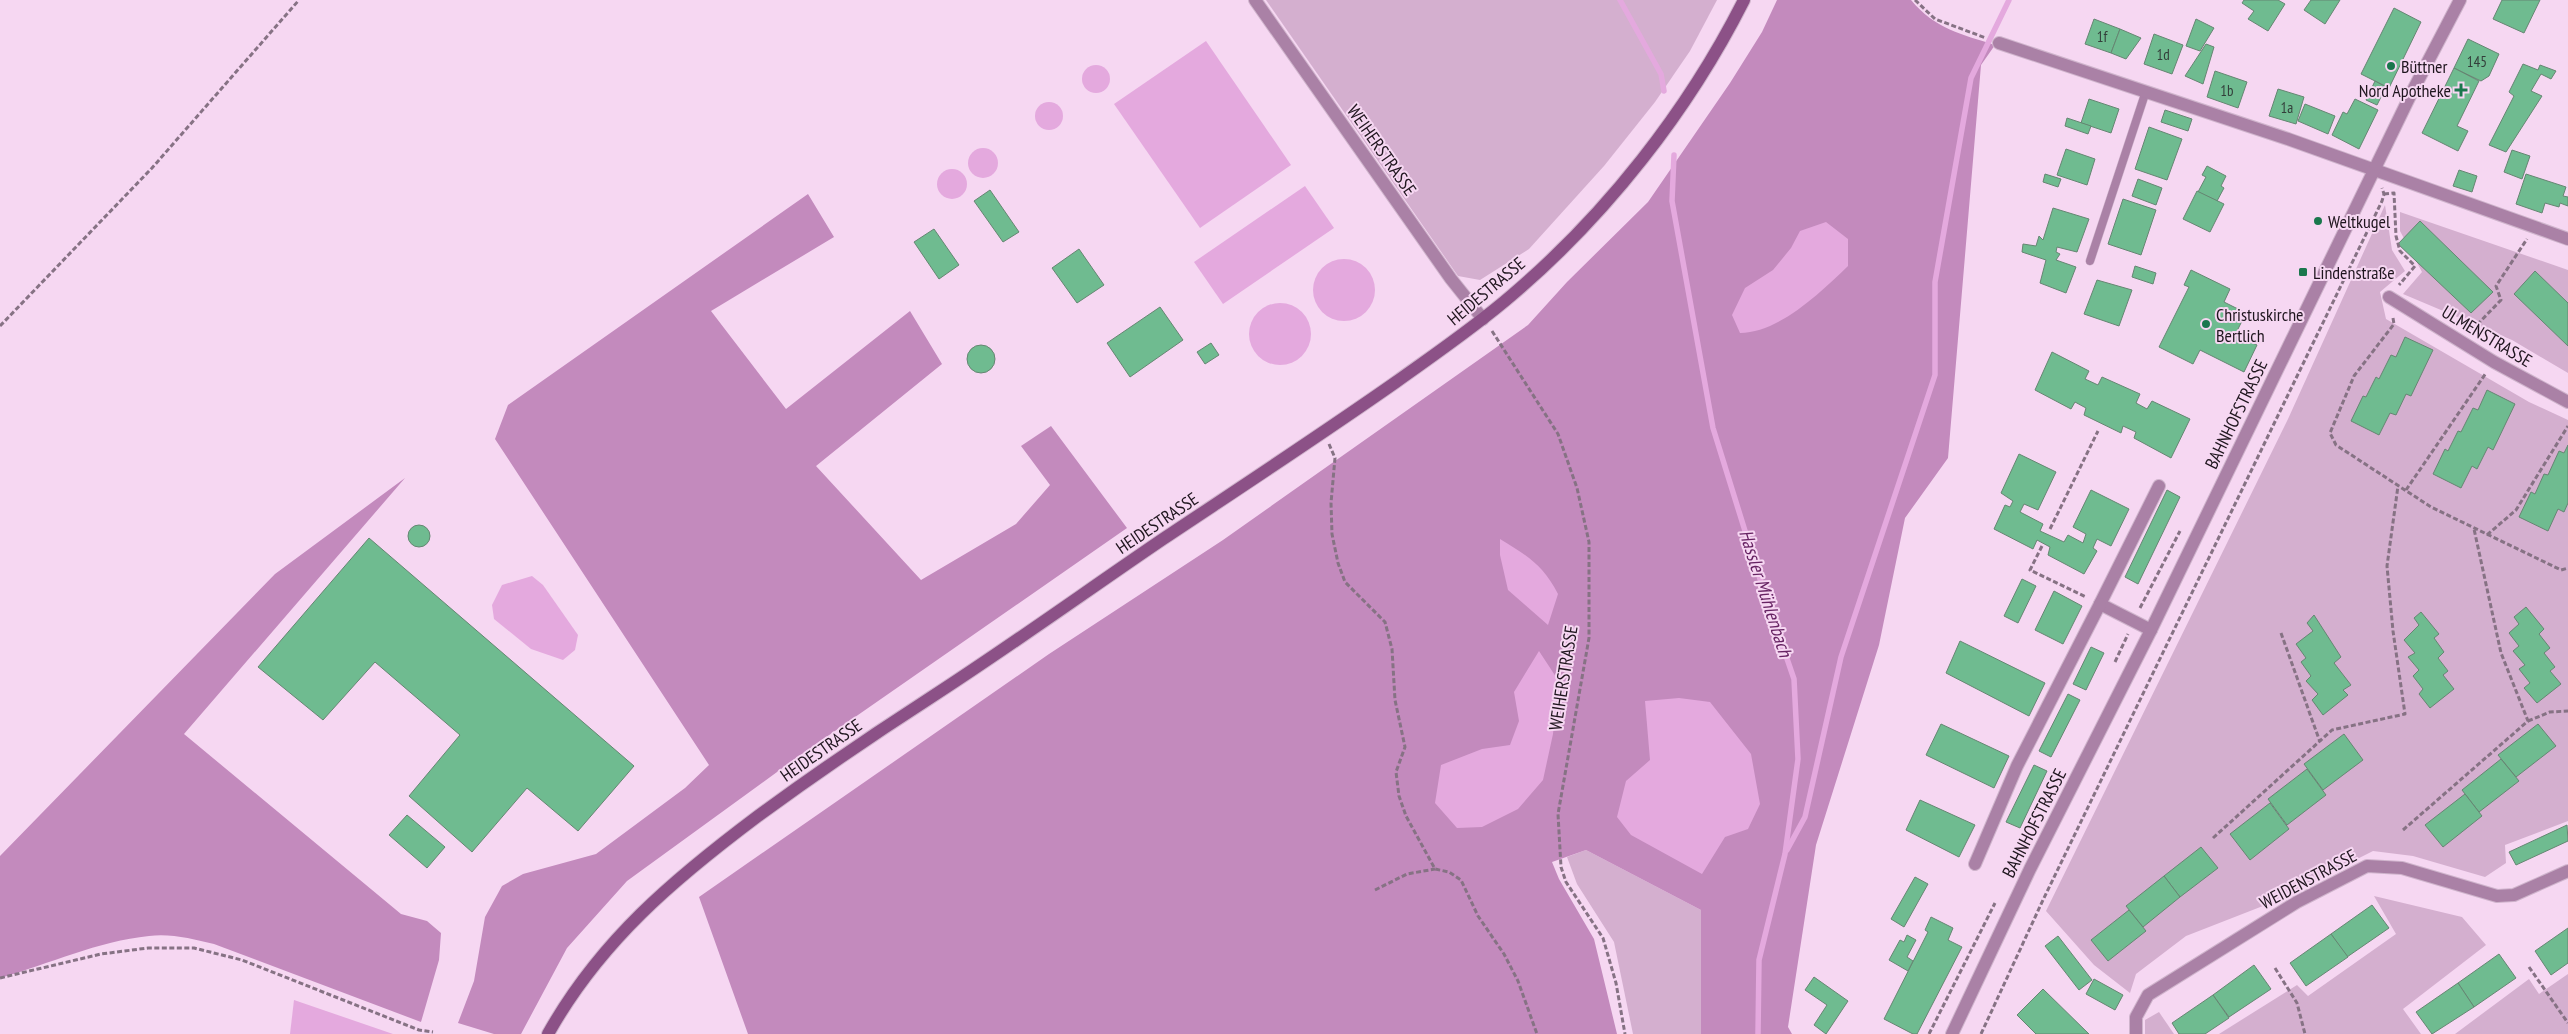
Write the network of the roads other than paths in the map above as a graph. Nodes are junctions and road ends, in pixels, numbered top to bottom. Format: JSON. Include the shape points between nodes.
{"nodes":[{"id":1,"x":1255,"y":0,"type":"edge"},
{"id":2,"x":1744,"y":0,"type":"edge"},
{"id":3,"x":2460,"y":0,"type":"edge"},
{"id":4,"x":1999,"y":43,"type":"dead end"},
{"id":5,"x":2146,"y":91,"type":"junction"},
{"id":6,"x":2374,"y":170,"type":"junction"},
{"id":7,"x":2568,"y":238,"type":"edge"},
{"id":8,"x":2090,"y":261,"type":"dead end"},
{"id":9,"x":2390,"y":297,"type":"road end"},
{"id":10,"x":1483,"y":319,"type":"junction"},
{"id":11,"x":2568,"y":402,"type":"edge"},
{"id":12,"x":2159,"y":486,"type":"dead end"},
{"id":13,"x":2100,"y":604,"type":"junction"},
{"id":14,"x":2152,"y":630,"type":"junction"},
{"id":15,"x":1974,"y":864,"type":"dead end"},
{"id":16,"x":2568,"y":871,"type":"edge"},
{"id":17,"x":548,"y":1034,"type":"edge"},
{"id":18,"x":1952,"y":1034,"type":"edge"},
{"id":19,"x":2136,"y":1034,"type":"edge"}],
"edges":[{"from":1,"to":10,"type":"street","name":"WEIHERSTRASSE"},
{"from":2,"to":10,"type":"main road","name":"HEIDESTRASSE","via":[[1709,64],[1652,146],[1580,230]]},
{"from":3,"to":6,"type":"street","name":"BAHNHOFSTRASSE"},
{"from":4,"to":5,"type":"street"},
{"from":5,"to":6,"type":"street"},
{"from":5,"to":8,"type":"lane"},
{"from":6,"to":7,"type":"street"},
{"from":6,"to":14,"type":"street","name":"BAHNHOFSTRASSE"},
{"from":9,"to":11,"type":"street","name":"ULMENSTRASSE","via":[[2494,362]]},
{"from":10,"to":17,"type":"main road","name":"HEIDESTRASSE","via":[[1324,432],[973,670],[836,758],[735,834],[679,877],[621,932],[566,1002]]},
{"from":12,"to":13,"type":"street","name":"BAHNHOFSTRASSE"},
{"from":13,"to":14,"type":"street"},
{"from":13,"to":15,"type":"street","name":"BAHNHOFSTRASSE","via":[[2017,766]]},
{"from":14,"to":18,"type":"street","name":"BAHNHOFSTRASSE","via":[[2030,869]]},
{"from":16,"to":19,"type":"street","name":"WEIDENSTRASSE","via":[[2514,895],[2496,896],[2402,868],[2367,866],[2297,902],[2148,995],[2136,1017]]}]}
